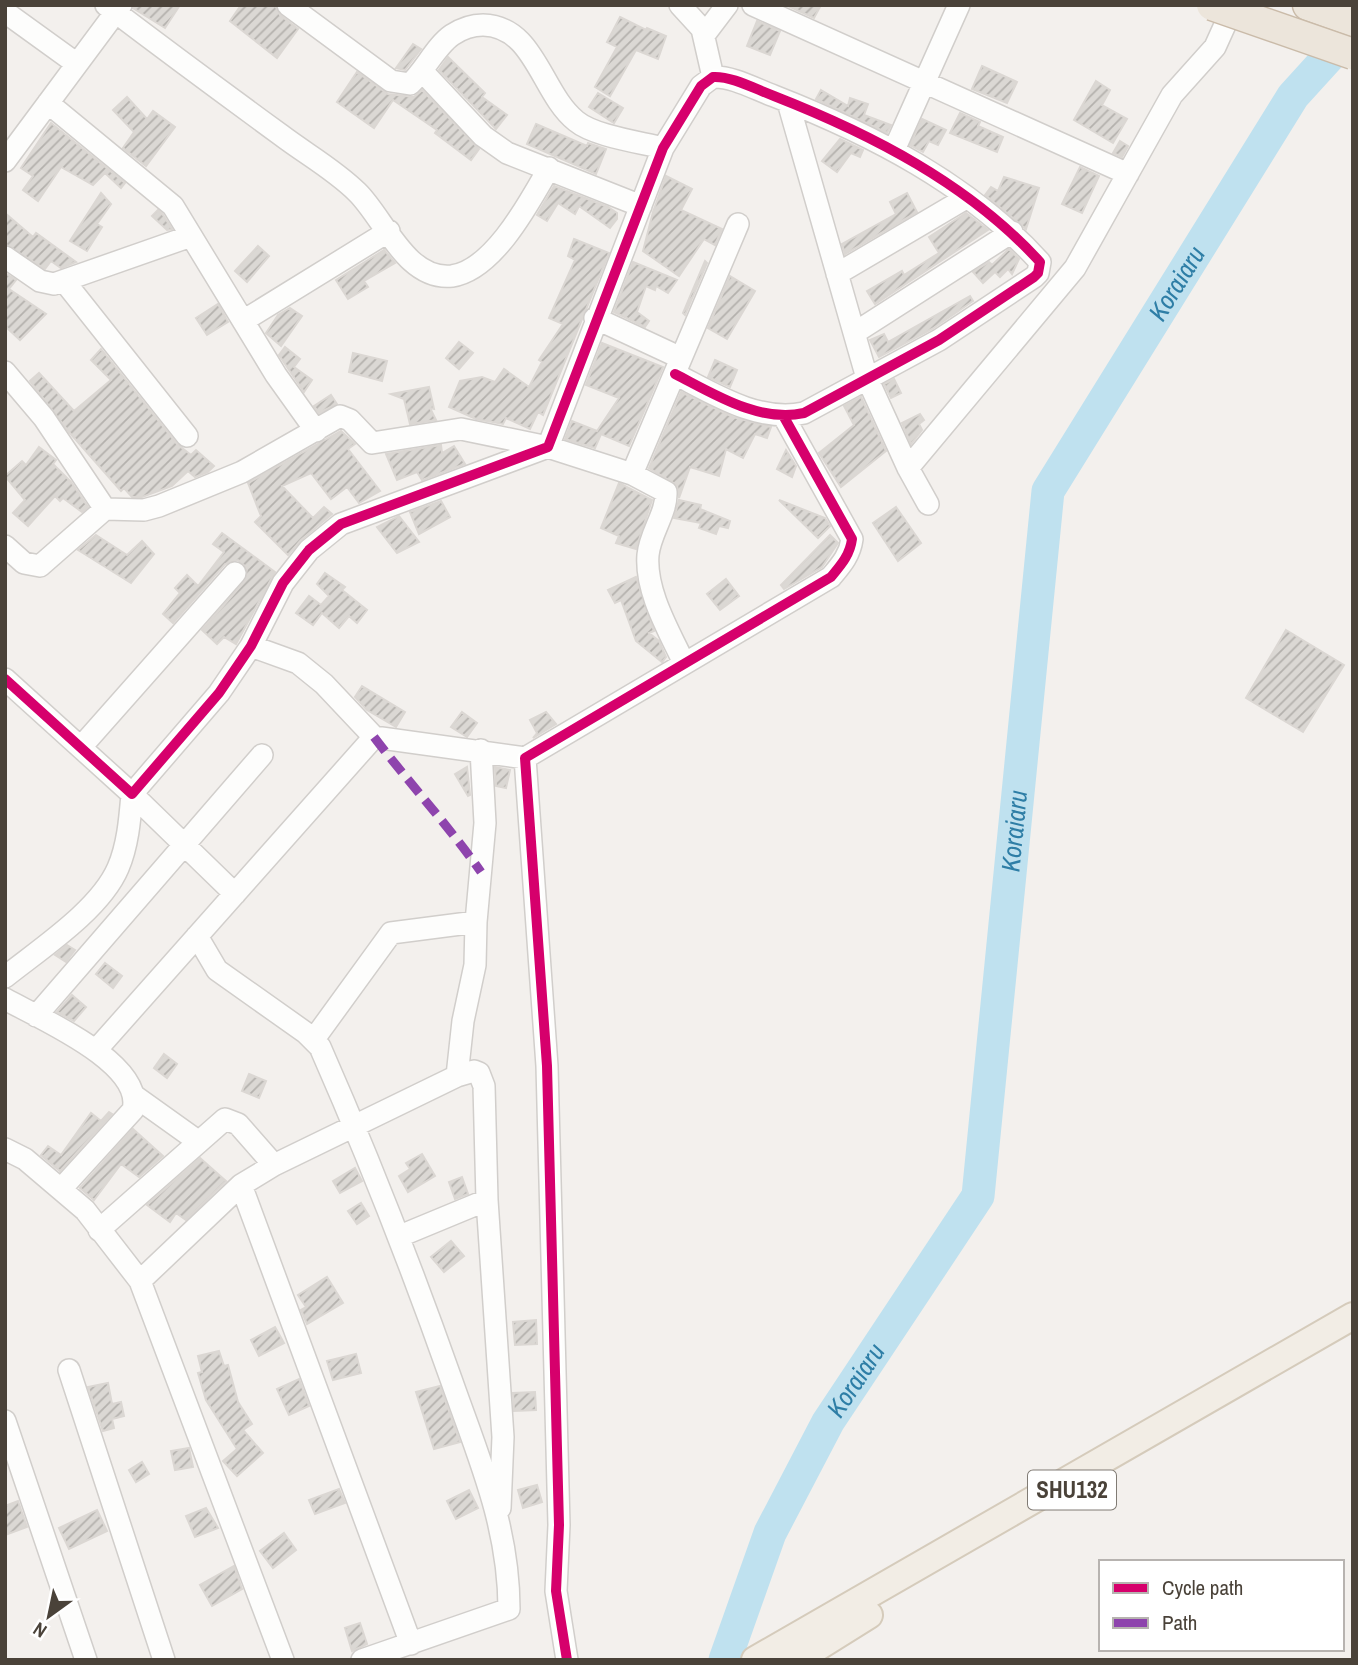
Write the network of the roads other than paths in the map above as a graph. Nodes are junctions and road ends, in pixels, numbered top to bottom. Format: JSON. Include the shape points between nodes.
{"nodes":[{"id":1,"x":288,"y":5,"type":"edge"},
{"id":2,"x":680,"y":5,"type":"edge"},
{"id":3,"x":727,"y":5,"type":"edge"},
{"id":4,"x":753,"y":5,"type":"edge"},
{"id":5,"x":959,"y":5,"type":"edge"},
{"id":6,"x":1213,"y":5,"type":"edge"},
{"id":7,"x":1234,"y":5,"type":"edge"},
{"id":8,"x":1308,"y":5,"type":"edge"},
{"id":9,"x":114,"y":8,"type":"edge"},
{"id":10,"x":5,"y":12,"type":"edge"},
{"id":11,"x":1353,"y":21,"type":"edge"},
{"id":12,"x":705,"y":34,"type":"junction"},
{"id":13,"x":1353,"y":54,"type":"edge"},
{"id":14,"x":77,"y":64,"type":"junction"},
{"id":15,"x":423,"y":72,"type":"junction"},
{"id":16,"x":713,"y":77,"type":"junction"},
{"id":17,"x":925,"y":81,"type":"junction"},
{"id":18,"x":788,"y":102,"type":"junction"},
{"id":19,"x":48,"y":103,"type":"junction"},
{"id":20,"x":663,"y":148,"type":"junction"},
{"id":21,"x":894,"y":150,"type":"junction"},
{"id":22,"x":5,"y":161,"type":"edge"},
{"id":23,"x":549,"y":168,"type":"junction"},
{"id":24,"x":1128,"y":173,"type":"junction"},
{"id":25,"x":966,"y":198,"type":"junction"},
{"id":26,"x":641,"y":206,"type":"junction"},
{"id":27,"x":738,"y":224,"type":"dead end"},
{"id":28,"x":389,"y":231,"type":"junction"},
{"id":29,"x":1012,"y":232,"type":"junction"},
{"id":30,"x":191,"y":236,"type":"junction"},
{"id":31,"x":5,"y":257,"type":"edge"},
{"id":32,"x":837,"y":274,"type":"junction"},
{"id":33,"x":64,"y":281,"type":"junction"},
{"id":34,"x":595,"y":318,"type":"junction"},
{"id":35,"x":243,"y":321,"type":"junction"},
{"id":36,"x":856,"y":332,"type":"junction"},
{"id":37,"x":678,"y":366,"type":"junction"},
{"id":38,"x":5,"y":372,"type":"edge"},
{"id":39,"x":867,"y":378,"type":"junction"},
{"id":40,"x":784,"y":417,"type":"junction"},
{"id":41,"x":316,"y":431,"type":"junction"},
{"id":42,"x":187,"y":436,"type":"dead end"},
{"id":43,"x":548,"y":447,"type":"junction"},
{"id":44,"x":908,"y":468,"type":"junction"},
{"id":45,"x":632,"y":474,"type":"junction"},
{"id":46,"x":928,"y":504,"type":"dead end"},
{"id":47,"x":106,"y":509,"type":"junction"},
{"id":48,"x":5,"y":546,"type":"edge"},
{"id":49,"x":235,"y":573,"type":"dead end"},
{"id":50,"x":251,"y":646,"type":"junction"},
{"id":51,"x":684,"y":663,"type":"junction"},
{"id":52,"x":5,"y":679,"type":"edge"},
{"id":53,"x":374,"y":737,"type":"junction"},
{"id":54,"x":81,"y":747,"type":"junction"},
{"id":55,"x":481,"y":750,"type":"junction"},
{"id":56,"x":262,"y":755,"type":"dead end"},
{"id":57,"x":525,"y":758,"type":"junction"},
{"id":58,"x":132,"y":793,"type":"junction"},
{"id":59,"x":184,"y":845,"type":"junction"},
{"id":60,"x":235,"y":894,"type":"junction"},
{"id":61,"x":476,"y":922,"type":"junction"},
{"id":62,"x":197,"y":936,"type":"junction"},
{"id":63,"x":5,"y":977,"type":"edge"},
{"id":64,"x":5,"y":999,"type":"edge"},
{"id":65,"x":36,"y":1016,"type":"junction"},
{"id":66,"x":314,"y":1039,"type":"junction"},
{"id":67,"x":97,"y":1049,"type":"junction"},
{"id":68,"x":457,"y":1076,"type":"junction"},
{"id":69,"x":136,"y":1097,"type":"junction"},
{"id":70,"x":354,"y":1125,"type":"junction"},
{"id":71,"x":199,"y":1142,"type":"junction"},
{"id":72,"x":5,"y":1149,"type":"edge"},
{"id":73,"x":274,"y":1165,"type":"junction"},
{"id":74,"x":242,"y":1185,"type":"junction"},
{"id":75,"x":61,"y":1189,"type":"junction"},
{"id":76,"x":487,"y":1200,"type":"junction"},
{"id":77,"x":99,"y":1230,"type":"junction"},
{"id":78,"x":400,"y":1236,"type":"junction"},
{"id":79,"x":140,"y":1281,"type":"junction"},
{"id":80,"x":1353,"y":1316,"type":"edge"},
{"id":81,"x":1353,"y":1330,"type":"edge"},
{"id":82,"x":69,"y":1370,"type":"dead end"},
{"id":83,"x":5,"y":1421,"type":"edge"},
{"id":84,"x":500,"y":1516,"type":"junction"},
{"id":85,"x":411,"y":1644,"type":"junction"},
{"id":86,"x":796,"y":1648,"type":"edge"},
{"id":87,"x":86,"y":1660,"type":"edge"},
{"id":88,"x":164,"y":1660,"type":"edge"},
{"id":89,"x":283,"y":1660,"type":"edge"},
{"id":90,"x":362,"y":1660,"type":"edge"},
{"id":91,"x":567,"y":1660,"type":"edge"},
{"id":92,"x":755,"y":1660,"type":"edge"}],
"edges":[{"from":1,"to":15,"type":"street","via":[[391,80],[410,84]]},
{"from":2,"to":12,"type":"street"},
{"from":3,"to":12,"type":"street"},
{"from":4,"to":17,"type":"street"},
{"from":5,"to":17,"type":"street"},
{"from":6,"to":13,"type":"highway","bridge":true},
{"from":7,"to":24,"type":"street","via":[[1215,47],[1172,95]]},
{"from":8,"to":11,"type":"highway"},
{"from":9,"to":14,"type":"street"},
{"from":9,"to":28,"type":"street","via":[[340,176]]},
{"from":10,"to":14,"type":"street"},
{"from":12,"to":16,"type":"street"},
{"from":14,"to":19,"type":"street"},
{"from":15,"to":20,"type":"street","via":[[450,36],[464,29],[493,26],[509,30],[578,123]]},
{"from":15,"to":23,"type":"street","via":[[483,135],[507,153]]},
{"from":16,"to":18,"type":"street"},
{"from":16,"to":20,"type":"street","via":[[701,86]]},
{"from":17,"to":21,"type":"street"},
{"from":17,"to":24,"type":"street"},
{"from":18,"to":21,"type":"street"},
{"from":18,"to":32,"type":"street"},
{"from":19,"to":22,"type":"street"},
{"from":19,"to":30,"type":"street","via":[[173,206]]},
{"from":20,"to":26,"type":"street"},
{"from":21,"to":25,"type":"street"},
{"from":23,"to":26,"type":"street"},
{"from":23,"to":28,"type":"street","via":[[499,243],[459,274],[424,271]]},
{"from":24,"to":44,"type":"street","via":[[1075,268]]},
{"from":25,"to":29,"type":"street"},
{"from":25,"to":32,"type":"street"},
{"from":26,"to":34,"type":"street"},
{"from":27,"to":37,"type":"street"},
{"from":28,"to":35,"type":"street"},
{"from":29,"to":36,"type":"street"},
{"from":29,"to":39,"type":"street","via":[[1040,262],[1038,273],[939,340]]},
{"from":30,"to":33,"type":"street"},
{"from":30,"to":35,"type":"street"},
{"from":31,"to":33,"type":"street","via":[[40,281]]},
{"from":32,"to":36,"type":"street"},
{"from":33,"to":42,"type":"street"},
{"from":34,"to":37,"type":"street"},
{"from":34,"to":43,"type":"street"},
{"from":35,"to":41,"type":"street"},
{"from":36,"to":39,"type":"street"},
{"from":37,"to":40,"type":"street","via":[[763,414]]},
{"from":37,"to":45,"type":"street"},
{"from":38,"to":47,"type":"street","via":[[44,418]]},
{"from":39,"to":40,"type":"street","via":[[804,413]]},
{"from":39,"to":44,"type":"street"},
{"from":40,"to":51,"type":"street","via":[[842,518],[852,539],[850,550],[831,577]]},
{"from":41,"to":43,"type":"street","via":[[340,416],[372,443],[461,429]]},
{"from":41,"to":47,"type":"street","via":[[242,472],[159,506]]},
{"from":43,"to":45,"type":"street"},
{"from":43,"to":50,"type":"street","via":[[341,524],[310,550],[284,583]]},
{"from":44,"to":46,"type":"street"},
{"from":45,"to":51,"type":"street","via":[[666,492],[649,567],[655,596]]},
{"from":47,"to":48,"type":"street","via":[[40,566],[24,563]]},
{"from":49,"to":54,"type":"street"},
{"from":50,"to":53,"type":"street","via":[[298,663]]},
{"from":50,"to":58,"type":"street","via":[[219,693]]},
{"from":51,"to":57,"type":"street"},
{"from":52,"to":54,"type":"street"},
{"from":53,"to":55,"type":"street"},
{"from":53,"to":60,"type":"street"},
{"from":54,"to":58,"type":"street"},
{"from":55,"to":57,"type":"street"},
{"from":55,"to":61,"type":"street","via":[[485,822]]},
{"from":56,"to":59,"type":"street"},
{"from":57,"to":91,"type":"street","via":[[547,1066],[559,1525],[556,1591]]},
{"from":58,"to":59,"type":"street"},
{"from":58,"to":63,"type":"street","via":[[130,826],[118,870],[83,915]]},
{"from":59,"to":60,"type":"street"},
{"from":59,"to":65,"type":"street"},
{"from":60,"to":62,"type":"street"},
{"from":61,"to":66,"type":"street","via":[[391,933]]},
{"from":61,"to":68,"type":"street","via":[[475,965]]},
{"from":62,"to":66,"type":"street","via":[[217,970]]},
{"from":62,"to":67,"type":"street"},
{"from":64,"to":65,"type":"street"},
{"from":65,"to":67,"type":"street"},
{"from":66,"to":70,"type":"street"},
{"from":67,"to":69,"type":"street","via":[[131,1085]]},
{"from":68,"to":70,"type":"street"},
{"from":68,"to":76,"type":"street","via":[[474,1070],[484,1086]]},
{"from":69,"to":71,"type":"street"},
{"from":69,"to":75,"type":"street","via":[[133,1110]]},
{"from":70,"to":73,"type":"street"},
{"from":70,"to":78,"type":"street"},
{"from":71,"to":73,"type":"street","via":[[222,1121],[232,1120]]},
{"from":71,"to":77,"type":"street"},
{"from":72,"to":75,"type":"street"},
{"from":73,"to":74,"type":"street"},
{"from":74,"to":79,"type":"street"},
{"from":74,"to":85,"type":"street"},
{"from":75,"to":77,"type":"street"},
{"from":76,"to":78,"type":"street"},
{"from":76,"to":84,"type":"street","via":[[503,1437]]},
{"from":77,"to":79,"type":"street"},
{"from":78,"to":84,"type":"street"},
{"from":79,"to":89,"type":"street"},
{"from":80,"to":86,"type":"main road"},
{"from":81,"to":86,"type":"main road","number":"SHU132","via":[[1157,1437]]},
{"from":82,"to":88,"type":"street"},
{"from":83,"to":87,"type":"street"},
{"from":84,"to":85,"type":"street","via":[[509,1570],[509,1609]]},
{"from":85,"to":90,"type":"street"},
{"from":86,"to":92,"type":"main road"}]}
